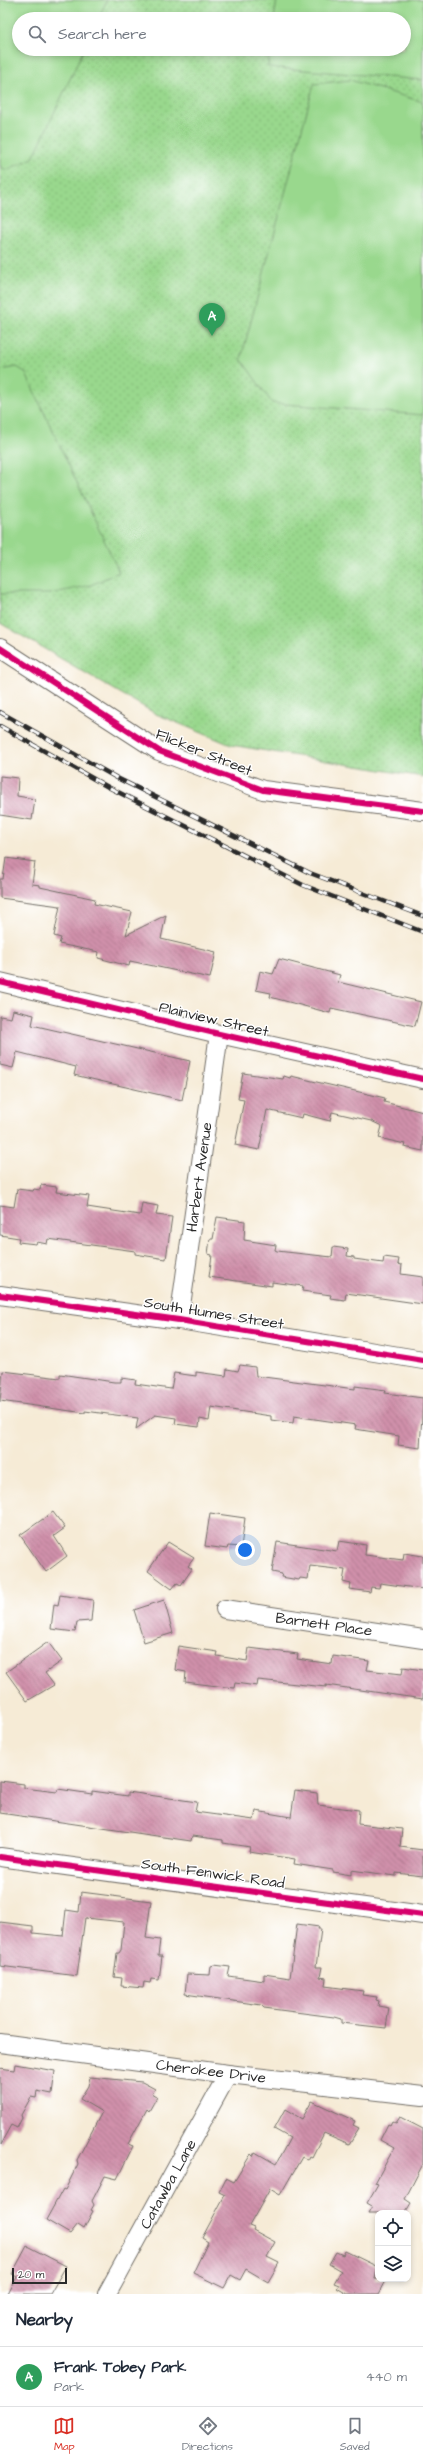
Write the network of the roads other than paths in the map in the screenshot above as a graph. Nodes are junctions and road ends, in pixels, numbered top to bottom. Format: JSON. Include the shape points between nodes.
{"nodes":[{"id":1,"x":0,"y":648,"type":"edge"},
{"id":2,"x":423,"y":811,"type":"edge"},
{"id":3,"x":0,"y":982,"type":"edge"},
{"id":4,"x":219,"y":1034,"type":"junction"},
{"id":5,"x":423,"y":1079,"type":"edge"},
{"id":6,"x":0,"y":1296,"type":"edge"},
{"id":7,"x":179,"y":1320,"type":"junction"},
{"id":8,"x":423,"y":1360,"type":"edge"},
{"id":9,"x":225,"y":1609,"type":"dead end"},
{"id":10,"x":423,"y":1639,"type":"edge"},
{"id":11,"x":0,"y":1857,"type":"edge"},
{"id":12,"x":423,"y":1915,"type":"edge"},
{"id":13,"x":0,"y":2043,"type":"edge"},
{"id":14,"x":228,"y":2074,"type":"junction"},
{"id":15,"x":423,"y":2096,"type":"edge"},
{"id":16,"x":107,"y":2294,"type":"edge"}],
"edges":[{"from":1,"to":2,"type":"street","name":"Flicker Street","via":[[159,751],[263,790]]},
{"from":3,"to":4,"type":"street","name":"Plainview Street"},
{"from":4,"to":5,"type":"street","name":"Plainview Street"},
{"from":4,"to":7,"type":"street","name":"Harbert Avenue"},
{"from":6,"to":7,"type":"street","name":"South Humes Street"},
{"from":7,"to":8,"type":"street","name":"South Humes Street"},
{"from":9,"to":10,"type":"street","name":"Barnett Place"},
{"from":11,"to":12,"type":"street","name":"South Fenwick Road"},
{"from":13,"to":14,"type":"street","name":"Cherokee Drive"},
{"from":14,"to":15,"type":"street","name":"Cherokee Drive"},
{"from":14,"to":16,"type":"street","name":"Catawba Lane"}]}
